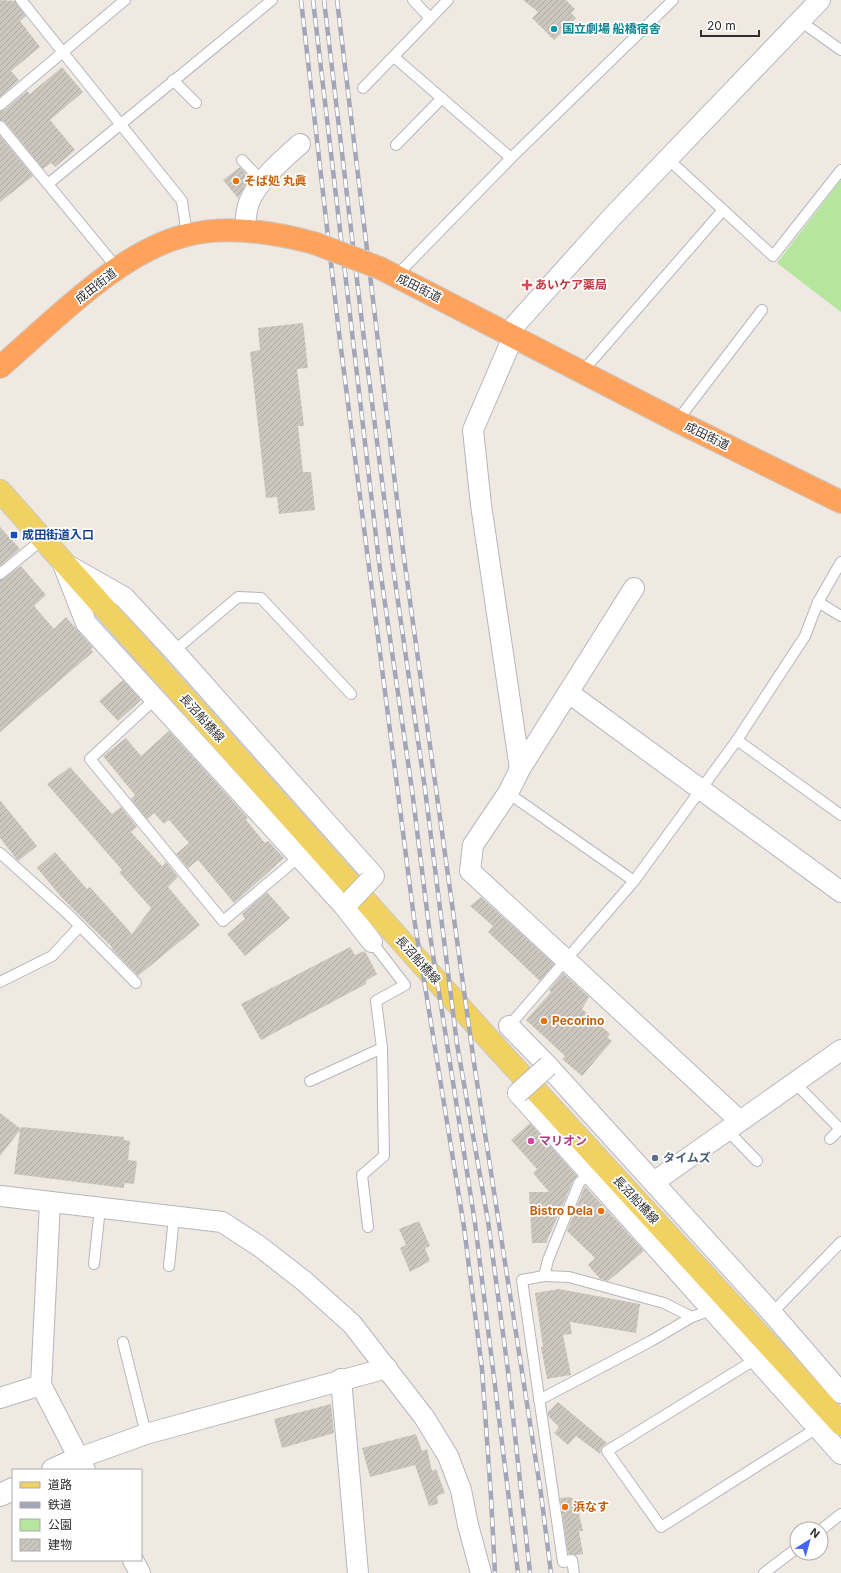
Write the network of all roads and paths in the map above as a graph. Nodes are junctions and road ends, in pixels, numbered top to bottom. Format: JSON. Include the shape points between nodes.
{"nodes":[{"id":1,"x":21,"y":0,"type":"edge"},
{"id":2,"x":125,"y":0,"type":"edge"},
{"id":3,"x":272,"y":0,"type":"edge"},
{"id":4,"x":413,"y":0,"type":"edge"},
{"id":5,"x":448,"y":0,"type":"edge"},
{"id":6,"x":672,"y":0,"type":"edge"},
{"id":7,"x":820,"y":0,"type":"edge"},
{"id":8,"x":430,"y":18,"type":"junction"},
{"id":9,"x":800,"y":21,"type":"junction"},
{"id":10,"x":841,"y":50,"type":"edge"},
{"id":11,"x":63,"y":51,"type":"junction"},
{"id":12,"x":394,"y":57,"type":"junction"},
{"id":13,"x":173,"y":80,"type":"junction"},
{"id":14,"x":363,"y":88,"type":"dead end"},
{"id":15,"x":442,"y":98,"type":"junction"},
{"id":16,"x":196,"y":103,"type":"dead end"},
{"id":17,"x":0,"y":105,"type":"edge"},
{"id":18,"x":120,"y":124,"type":"junction"},
{"id":19,"x":0,"y":126,"type":"edge"},
{"id":20,"x":300,"y":144,"type":"dead end"},
{"id":21,"x":396,"y":145,"type":"dead end"},
{"id":22,"x":511,"y":158,"type":"junction"},
{"id":23,"x":668,"y":159,"type":"junction"},
{"id":24,"x":242,"y":160,"type":"dead end"},
{"id":25,"x":841,"y":170,"type":"edge"},
{"id":26,"x":263,"y":182,"type":"junction"},
{"id":27,"x":48,"y":184,"type":"junction"},
{"id":28,"x":723,"y":210,"type":"junction"},
{"id":29,"x":244,"y":230,"type":"junction"},
{"id":30,"x":187,"y":235,"type":"junction"},
{"id":31,"x":117,"y":268,"type":"junction"},
{"id":32,"x":388,"y":272,"type":"junction"},
{"id":33,"x":762,"y":310,"type":"dead end"},
{"id":34,"x":510,"y":336,"type":"junction"},
{"id":35,"x":0,"y":367,"type":"edge"},
{"id":36,"x":582,"y":372,"type":"junction"},
{"id":37,"x":677,"y":421,"type":"junction"},
{"id":38,"x":0,"y":491,"type":"edge"},
{"id":39,"x":841,"y":502,"type":"edge"},
{"id":40,"x":43,"y":539,"type":"junction"},
{"id":41,"x":62,"y":562,"type":"junction"},
{"id":42,"x":841,"y":562,"type":"edge"},
{"id":43,"x":0,"y":574,"type":"edge"},
{"id":44,"x":634,"y":588,"type":"dead end"},
{"id":45,"x":818,"y":602,"type":"junction"},
{"id":46,"x":841,"y":616,"type":"edge"},
{"id":47,"x":174,"y":652,"type":"junction"},
{"id":48,"x":569,"y":693,"type":"junction"},
{"id":49,"x":351,"y":694,"type":"dead end"},
{"id":50,"x":155,"y":699,"type":"junction"},
{"id":51,"x":737,"y":740,"type":"junction"},
{"id":52,"x":520,"y":769,"type":"junction"},
{"id":53,"x":701,"y":788,"type":"junction"},
{"id":54,"x":508,"y":793,"type":"junction"},
{"id":55,"x":841,"y":815,"type":"edge"},
{"id":56,"x":0,"y":853,"type":"edge"},
{"id":57,"x":299,"y":857,"type":"junction"},
{"id":58,"x":634,"y":880,"type":"junction"},
{"id":59,"x":841,"y":892,"type":"edge"},
{"id":60,"x":347,"y":903,"type":"junction"},
{"id":61,"x":80,"y":926,"type":"junction"},
{"id":62,"x":372,"y":942,"type":"joint"},
{"id":63,"x":567,"y":961,"type":"junction"},
{"id":64,"x":0,"y":982,"type":"edge"},
{"id":65,"x":136,"y":982,"type":"dead end"},
{"id":66,"x":509,"y":1026,"type":"joint"},
{"id":67,"x":382,"y":1048,"type":"junction"},
{"id":68,"x":841,"y":1050,"type":"edge"},
{"id":69,"x":548,"y":1066,"type":"junction"},
{"id":70,"x":310,"y":1081,"type":"dead end"},
{"id":71,"x":795,"y":1083,"type":"junction"},
{"id":72,"x":733,"y":1126,"type":"junction"},
{"id":73,"x":841,"y":1128,"type":"edge"},
{"id":74,"x":830,"y":1139,"type":"dead end"},
{"id":75,"x":757,"y":1161,"type":"dead end"},
{"id":76,"x":589,"y":1173,"type":"junction"},
{"id":77,"x":654,"y":1182,"type":"junction"},
{"id":78,"x":0,"y":1196,"type":"edge"},
{"id":79,"x":50,"y":1202,"type":"junction"},
{"id":80,"x":100,"y":1208,"type":"junction"},
{"id":81,"x":174,"y":1217,"type":"junction"},
{"id":82,"x":368,"y":1226,"type":"dead end"},
{"id":83,"x":841,"y":1242,"type":"edge"},
{"id":84,"x":94,"y":1264,"type":"dead end"},
{"id":85,"x":169,"y":1266,"type":"dead end"},
{"id":86,"x":544,"y":1276,"type":"junction"},
{"id":87,"x":711,"y":1310,"type":"junction"},
{"id":88,"x":772,"y":1312,"type":"junction"},
{"id":89,"x":692,"y":1317,"type":"junction"},
{"id":90,"x":123,"y":1342,"type":"dead end"},
{"id":91,"x":756,"y":1359,"type":"junction"},
{"id":92,"x":387,"y":1368,"type":"junction"},
{"id":93,"x":341,"y":1380,"type":"junction"},
{"id":94,"x":41,"y":1385,"type":"junction"},
{"id":95,"x":839,"y":1386,"type":"edge"},
{"id":96,"x":0,"y":1398,"type":"edge"},
{"id":97,"x":540,"y":1400,"type":"junction"},
{"id":98,"x":841,"y":1424,"type":"edge"},
{"id":99,"x":817,"y":1428,"type":"junction"},
{"id":100,"x":146,"y":1434,"type":"junction"},
{"id":101,"x":841,"y":1454,"type":"edge"},
{"id":102,"x":82,"y":1464,"type":"edge"},
{"id":103,"x":58,"y":1469,"type":"edge"},
{"id":104,"x":12,"y":1489,"type":"edge"},
{"id":105,"x":0,"y":1495,"type":"edge"},
{"id":106,"x":841,"y":1514,"type":"edge"},
{"id":107,"x":829,"y":1524,"type":"edge"},
{"id":108,"x":789,"y":1554,"type":"edge"},
{"id":109,"x":134,"y":1561,"type":"edge"},
{"id":110,"x":140,"y":1573,"type":"edge"},
{"id":111,"x":358,"y":1573,"type":"edge"},
{"id":112,"x":481,"y":1573,"type":"edge"},
{"id":113,"x":574,"y":1573,"type":"edge"},
{"id":114,"x":764,"y":1573,"type":"edge"}],
"edges":[{"from":1,"to":11,"type":"lane"},
{"from":2,"to":11,"type":"lane"},
{"from":3,"to":13,"type":"lane"},
{"from":4,"to":8,"type":"lane"},
{"from":5,"to":8,"type":"lane"},
{"from":6,"to":22,"type":"lane"},
{"from":7,"to":9,"type":"street"},
{"from":8,"to":12,"type":"lane"},
{"from":9,"to":10,"type":"lane"},
{"from":9,"to":23,"type":"street"},
{"from":11,"to":17,"type":"lane"},
{"from":11,"to":18,"type":"lane"},
{"from":12,"to":14,"type":"lane"},
{"from":12,"to":15,"type":"lane"},
{"from":13,"to":16,"type":"lane"},
{"from":13,"to":18,"type":"lane"},
{"from":15,"to":21,"type":"lane"},
{"from":15,"to":22,"type":"lane"},
{"from":18,"to":27,"type":"lane"},
{"from":18,"to":30,"type":"lane","via":[[182,201]]},
{"from":19,"to":27,"type":"lane"},
{"from":20,"to":26,"type":"street"},
{"from":22,"to":32,"type":"lane"},
{"from":23,"to":28,"type":"lane"},
{"from":23,"to":34,"type":"street","via":[[612,217]]},
{"from":24,"to":26,"type":"lane"},
{"from":25,"to":28,"type":"lane","via":[[773,256]]},
{"from":26,"to":29,"type":"street","via":[[250,200]]},
{"from":27,"to":31,"type":"lane"},
{"from":28,"to":36,"type":"lane"},
{"from":29,"to":30,"type":"highway","name":"成田街道"},
{"from":29,"to":32,"type":"highway","name":"成田街道","bridge":true,"via":[[279,234],[314,243]]},
{"from":30,"to":31,"type":"highway","name":"成田街道","via":[[152,249]]},
{"from":31,"to":35,"type":"highway","name":"成田街道"},
{"from":32,"to":34,"type":"highway","name":"成田街道"},
{"from":33,"to":37,"type":"lane"},
{"from":34,"to":36,"type":"highway","name":"成田街道"},
{"from":34,"to":52,"type":"street","via":[[473,430],[480,497]]},
{"from":36,"to":37,"type":"highway","name":"成田街道"},
{"from":37,"to":39,"type":"highway","name":"成田街道"},
{"from":38,"to":40,"type":"main road","name":"長沼船橋線"},
{"from":40,"to":41,"type":"main road","name":"長沼船橋線"},
{"from":40,"to":43,"type":"lane"},
{"from":41,"to":47,"type":"street","via":[[124,598]]},
{"from":41,"to":50,"type":"street","via":[[86,623]]},
{"from":41,"to":98,"type":"main road","name":"長沼船橋線","via":[[494,1044]]},
{"from":42,"to":45,"type":"lane"},
{"from":44,"to":48,"type":"street"},
{"from":45,"to":46,"type":"lane"},
{"from":45,"to":51,"type":"lane","via":[[804,636]]},
{"from":47,"to":49,"type":"lane","via":[[238,597],[261,598]]},
{"from":47,"to":60,"type":"street","bridge":true,"via":[[374,876]]},
{"from":48,"to":52,"type":"street"},
{"from":48,"to":53,"type":"street"},
{"from":50,"to":57,"type":"street"},
{"from":50,"to":57,"type":"lane","via":[[90,759],[223,921]]},
{"from":51,"to":53,"type":"lane"},
{"from":51,"to":55,"type":"lane"},
{"from":52,"to":54,"type":"street"},
{"from":53,"to":58,"type":"lane"},
{"from":53,"to":59,"type":"street"},
{"from":54,"to":58,"type":"lane"},
{"from":54,"to":63,"type":"street","via":[[473,845],[470,871]]},
{"from":56,"to":61,"type":"lane"},
{"from":57,"to":60,"type":"street"},
{"from":58,"to":63,"type":"lane"},
{"from":60,"to":62,"type":"street"},
{"from":61,"to":64,"type":"lane","via":[[52,956]]},
{"from":61,"to":65,"type":"lane"},
{"from":62,"to":67,"type":"lane","via":[[405,985],[376,1001]]},
{"from":63,"to":66,"type":"lane"},
{"from":63,"to":72,"type":"street"},
{"from":66,"to":69,"type":"street"},
{"from":67,"to":70,"type":"lane"},
{"from":67,"to":82,"type":"lane","via":[[384,1156],[362,1175]]},
{"from":68,"to":71,"type":"street"},
{"from":69,"to":76,"type":"street","bridge":true,"via":[[518,1093]]},
{"from":69,"to":77,"type":"street"},
{"from":71,"to":72,"type":"street"},
{"from":71,"to":73,"type":"lane"},
{"from":72,"to":75,"type":"lane"},
{"from":72,"to":77,"type":"street"},
{"from":73,"to":74,"type":"lane"},
{"from":76,"to":86,"type":"lane","via":[[579,1183]]},
{"from":76,"to":87,"type":"street"},
{"from":77,"to":88,"type":"street"},
{"from":78,"to":79,"type":"street"},
{"from":79,"to":80,"type":"street"},
{"from":79,"to":94,"type":"street"},
{"from":80,"to":81,"type":"street"},
{"from":80,"to":84,"type":"lane"},
{"from":81,"to":85,"type":"lane"},
{"from":81,"to":92,"type":"street","via":[[222,1222],[259,1246],[352,1324]]},
{"from":83,"to":88,"type":"lane"},
{"from":86,"to":89,"type":"lane","via":[[569,1277],[664,1302]]},
{"from":86,"to":97,"type":"lane","via":[[522,1280]]},
{"from":87,"to":89,"type":"lane"},
{"from":87,"to":91,"type":"street"},
{"from":88,"to":95,"type":"street"},
{"from":89,"to":97,"type":"lane"},
{"from":90,"to":100,"type":"lane"},
{"from":91,"to":99,"type":"street"},
{"from":91,"to":99,"type":"lane","via":[[607,1451],[661,1527]]},
{"from":92,"to":93,"type":"street"},
{"from":92,"to":112,"type":"street","via":[[424,1417],[448,1456],[461,1490]]},
{"from":93,"to":100,"type":"street"},
{"from":93,"to":111,"type":"street"},
{"from":94,"to":96,"type":"street"},
{"from":94,"to":102,"type":"street"},
{"from":97,"to":113,"type":"lane","via":[[563,1562],[572,1560]]},
{"from":99,"to":101,"type":"street"},
{"from":100,"to":102,"type":"street"},
{"from":102,"to":103,"type":"street"},
{"from":104,"to":105,"type":"street"},
{"from":106,"to":107,"type":"lane"},
{"from":108,"to":114,"type":"lane"},
{"from":109,"to":110,"type":"street"}]}
